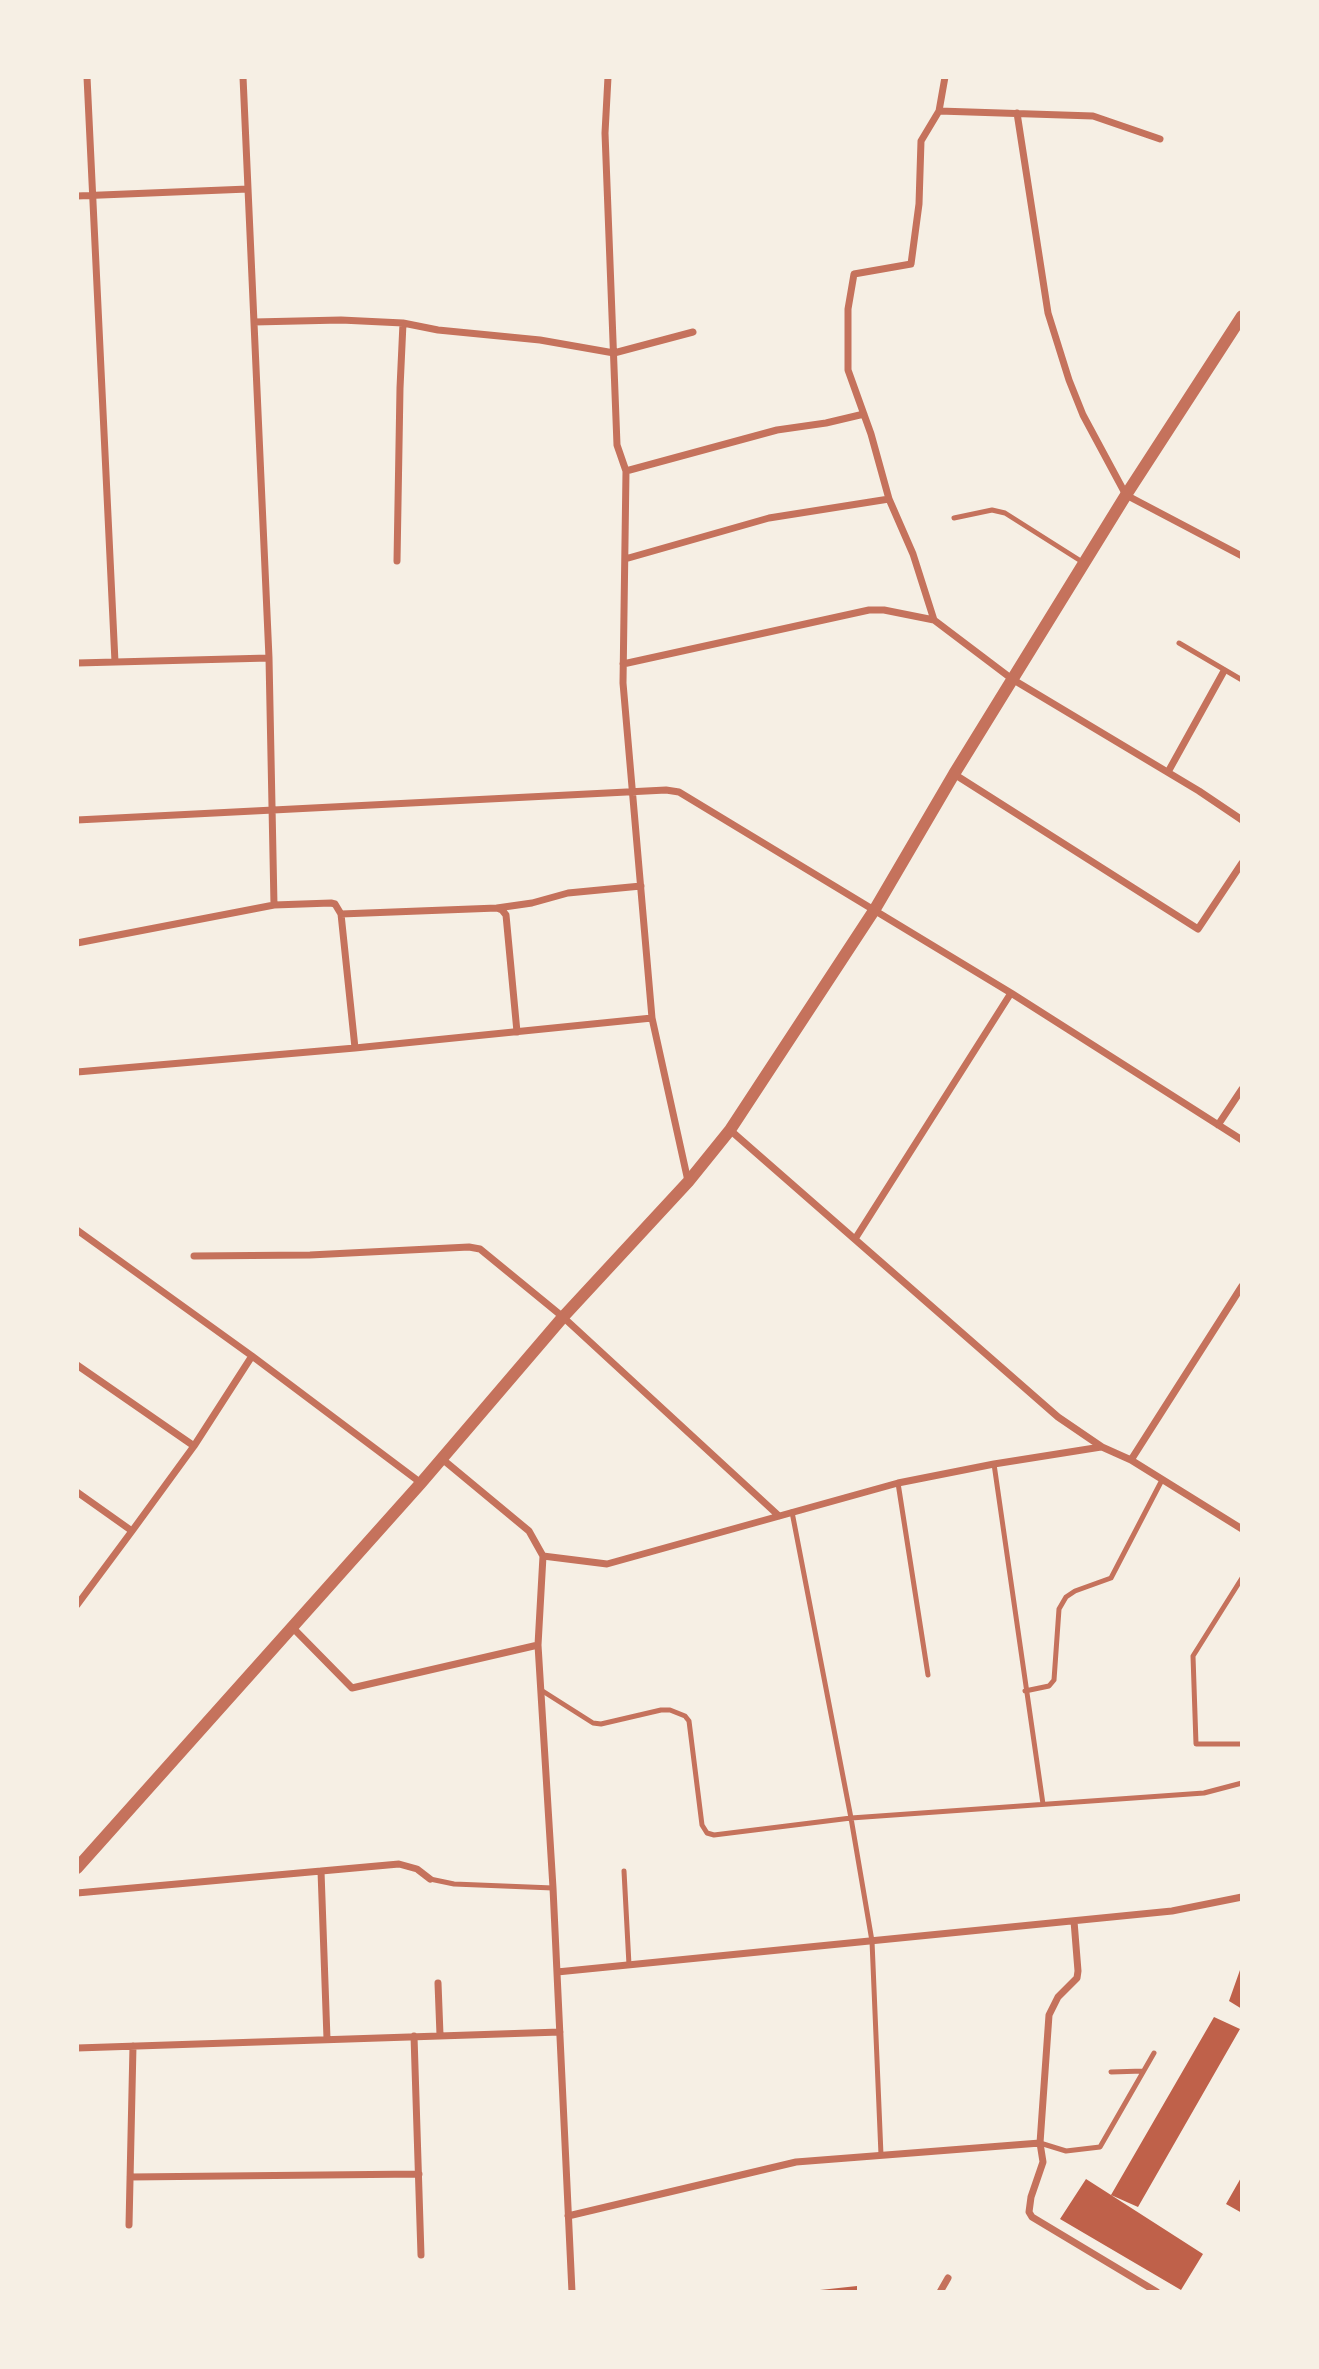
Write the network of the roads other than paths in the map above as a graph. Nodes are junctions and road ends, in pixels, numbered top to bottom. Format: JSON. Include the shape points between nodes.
{"nodes":[{"id":1,"x":87,"y":77,"type":"edge"},
{"id":2,"x":243,"y":77,"type":"edge"},
{"id":3,"x":608,"y":77,"type":"edge"},
{"id":4,"x":945,"y":77,"type":"edge"},
{"id":5,"x":939,"y":111,"type":"junction"},
{"id":6,"x":1017,"y":113,"type":"junction"},
{"id":7,"x":1160,"y":139,"type":"dead end"},
{"id":8,"x":248,"y":189,"type":"junction"},
{"id":9,"x":77,"y":195,"type":"edge"},
{"id":10,"x":92,"y":195,"type":"junction"},
{"id":11,"x":1242,"y":316,"type":"edge"},
{"id":12,"x":254,"y":322,"type":"junction"},
{"id":13,"x":403,"y":323,"type":"junction"},
{"id":14,"x":1238,"y":331,"type":"edge"},
{"id":15,"x":693,"y":332,"type":"dead end"},
{"id":16,"x":614,"y":354,"type":"junction"},
{"id":17,"x":864,"y":414,"type":"junction"},
{"id":18,"x":626,"y":471,"type":"junction"},
{"id":19,"x":1126,"y":495,"type":"junction"},
{"id":20,"x":889,"y":499,"type":"junction"},
{"id":21,"x":954,"y":518,"type":"dead end"},
{"id":22,"x":1242,"y":556,"type":"edge"},
{"id":23,"x":625,"y":559,"type":"junction"},
{"id":24,"x":397,"y":561,"type":"dead end"},
{"id":25,"x":1084,"y":563,"type":"junction"},
{"id":26,"x":934,"y":620,"type":"junction"},
{"id":27,"x":1180,"y":643,"type":"dead end"},
{"id":28,"x":269,"y":658,"type":"junction"},
{"id":29,"x":115,"y":662,"type":"junction"},
{"id":30,"x":77,"y":663,"type":"edge"},
{"id":31,"x":623,"y":664,"type":"junction"},
{"id":32,"x":1223,"y":670,"type":"junction"},
{"id":33,"x":1012,"y":679,"type":"junction"},
{"id":34,"x":1242,"y":681,"type":"edge"},
{"id":35,"x":1168,"y":772,"type":"junction"},
{"id":36,"x":954,"y":774,"type":"junction"},
{"id":37,"x":632,"y":792,"type":"junction"},
{"id":38,"x":272,"y":812,"type":"junction"},
{"id":39,"x":77,"y":820,"type":"edge"},
{"id":40,"x":1242,"y":820,"type":"edge"},
{"id":41,"x":1242,"y":863,"type":"edge"},
{"id":42,"x":640,"y":886,"type":"junction"},
{"id":43,"x":274,"y":905,"type":"junction"},
{"id":44,"x":497,"y":908,"type":"junction"},
{"id":45,"x":875,"y":909,"type":"junction"},
{"id":46,"x":341,"y":914,"type":"junction"},
{"id":47,"x":77,"y":943,"type":"edge"},
{"id":48,"x":1011,"y":993,"type":"junction"},
{"id":49,"x":652,"y":1018,"type":"junction"},
{"id":50,"x":517,"y":1032,"type":"junction"},
{"id":51,"x":355,"y":1048,"type":"junction"},
{"id":52,"x":77,"y":1072,"type":"edge"},
{"id":53,"x":1242,"y":1089,"type":"edge"},
{"id":54,"x":1218,"y":1125,"type":"junction"},
{"id":55,"x":730,"y":1130,"type":"junction"},
{"id":56,"x":1242,"y":1140,"type":"edge"},
{"id":57,"x":688,"y":1182,"type":"junction"},
{"id":58,"x":77,"y":1230,"type":"edge"},
{"id":59,"x":855,"y":1239,"type":"junction"},
{"id":60,"x":194,"y":1256,"type":"dead end"},
{"id":61,"x":1242,"y":1286,"type":"edge"},
{"id":62,"x":564,"y":1317,"type":"junction"},
{"id":63,"x":252,"y":1356,"type":"junction"},
{"id":64,"x":77,"y":1365,"type":"edge"},
{"id":65,"x":194,"y":1446,"type":"junction"},
{"id":66,"x":1102,"y":1447,"type":"junction"},
{"id":67,"x":442,"y":1458,"type":"junction"},
{"id":68,"x":1131,"y":1460,"type":"junction"},
{"id":69,"x":994,"y":1464,"type":"junction"},
{"id":70,"x":1162,"y":1480,"type":"junction"},
{"id":71,"x":421,"y":1483,"type":"junction"},
{"id":72,"x":898,"y":1483,"type":"junction"},
{"id":73,"x":77,"y":1492,"type":"edge"},
{"id":74,"x":792,"y":1512,"type":"junction"},
{"id":75,"x":779,"y":1516,"type":"junction"},
{"id":76,"x":1242,"y":1529,"type":"edge"},
{"id":77,"x":132,"y":1531,"type":"junction"},
{"id":78,"x":543,"y":1556,"type":"junction"},
{"id":79,"x":1242,"y":1578,"type":"edge"},
{"id":80,"x":77,"y":1605,"type":"edge"},
{"id":81,"x":292,"y":1627,"type":"junction"},
{"id":82,"x":538,"y":1645,"type":"junction"},
{"id":83,"x":928,"y":1675,"type":"dead end"},
{"id":84,"x":540,"y":1689,"type":"junction"},
{"id":85,"x":1025,"y":1691,"type":"junction"},
{"id":86,"x":1242,"y":1744,"type":"edge"},
{"id":87,"x":1242,"y":1783,"type":"edge"},
{"id":88,"x":1043,"y":1804,"type":"junction"},
{"id":89,"x":851,"y":1818,"type":"junction"},
{"id":90,"x":77,"y":1868,"type":"edge"},
{"id":91,"x":321,"y":1871,"type":"junction"},
{"id":92,"x":624,"y":1871,"type":"dead end"},
{"id":93,"x":430,"y":1879,"type":"joint"},
{"id":94,"x":553,"y":1888,"type":"junction"},
{"id":95,"x":77,"y":1893,"type":"edge"},
{"id":96,"x":1242,"y":1897,"type":"edge"},
{"id":97,"x":1074,"y":1921,"type":"junction"},
{"id":98,"x":872,"y":1941,"type":"junction"},
{"id":99,"x":629,"y":1965,"type":"junction"},
{"id":100,"x":557,"y":1972,"type":"junction"},
{"id":101,"x":438,"y":1983,"type":"dead end"},
{"id":102,"x":560,"y":2032,"type":"junction"},
{"id":103,"x":440,"y":2035,"type":"junction"},
{"id":104,"x":415,"y":2036,"type":"junction"},
{"id":105,"x":327,"y":2039,"type":"junction"},
{"id":106,"x":133,"y":2046,"type":"junction"},
{"id":107,"x":77,"y":2048,"type":"edge"},
{"id":108,"x":1154,"y":2053,"type":"dead end"},
{"id":109,"x":1143,"y":2071,"type":"junction"},
{"id":110,"x":1111,"y":2072,"type":"dead end"},
{"id":111,"x":1040,"y":2143,"type":"junction"},
{"id":112,"x":881,"y":2155,"type":"junction"},
{"id":113,"x":419,"y":2174,"type":"junction"},
{"id":114,"x":130,"y":2178,"type":"junction"},
{"id":115,"x":568,"y":2216,"type":"junction"},
{"id":116,"x":129,"y":2225,"type":"dead end"},
{"id":117,"x":421,"y":2255,"type":"dead end"},
{"id":118,"x":948,"y":2278,"type":"dead end"},
{"id":119,"x":572,"y":2292,"type":"edge"},
{"id":120,"x":940,"y":2292,"type":"edge"},
{"id":121,"x":1157,"y":2292,"type":"edge"}],
"edges":[{"from":1,"to":10,"type":"street"},
{"from":2,"to":8,"type":"street"},
{"from":3,"to":16,"type":"street","via":[[605,133]]},
{"from":4,"to":5,"type":"street"},
{"from":5,"to":6,"type":"street"},
{"from":5,"to":17,"type":"street","via":[[922,141],[911,264],[854,274],[848,309],[848,370]]},
{"from":6,"to":7,"type":"street","via":[[1093,116]]},
{"from":6,"to":19,"type":"street","via":[[1056,345],[1083,415]]},
{"from":8,"to":10,"type":"street"},
{"from":8,"to":12,"type":"street"},
{"from":9,"to":10,"type":"street"},
{"from":10,"to":29,"type":"street"},
{"from":11,"to":14,"type":"street"},
{"from":12,"to":13,"type":"street"},
{"from":12,"to":28,"type":"street"},
{"from":13,"to":16,"type":"street"},
{"from":13,"to":24,"type":"street"},
{"from":14,"to":19,"type":"street"},
{"from":15,"to":16,"type":"street"},
{"from":16,"to":18,"type":"street","via":[[617,445]]},
{"from":17,"to":18,"type":"street","via":[[777,430]]},
{"from":17,"to":20,"type":"street"},
{"from":18,"to":23,"type":"street"},
{"from":19,"to":22,"type":"street"},
{"from":19,"to":25,"type":"street"},
{"from":20,"to":23,"type":"street","via":[[769,518]]},
{"from":20,"to":26,"type":"street"},
{"from":21,"to":25,"type":"lane","via":[[992,510],[1005,513]]},
{"from":23,"to":31,"type":"street"},
{"from":25,"to":33,"type":"street"},
{"from":26,"to":31,"type":"street","via":[[869,610]]},
{"from":26,"to":33,"type":"street"},
{"from":27,"to":32,"type":"lane"},
{"from":28,"to":29,"type":"street"},
{"from":28,"to":38,"type":"street"},
{"from":29,"to":30,"type":"street"},
{"from":31,"to":37,"type":"street"},
{"from":32,"to":34,"type":"lane"},
{"from":32,"to":35,"type":"street"},
{"from":33,"to":35,"type":"street"},
{"from":33,"to":36,"type":"street"},
{"from":35,"to":40,"type":"street"},
{"from":36,"to":41,"type":"street","via":[[1198,929]]},
{"from":36,"to":45,"type":"street"},
{"from":37,"to":38,"type":"street"},
{"from":37,"to":42,"type":"street"},
{"from":37,"to":45,"type":"street","via":[[666,790],[690,796]]},
{"from":38,"to":39,"type":"street"},
{"from":38,"to":43,"type":"street"},
{"from":42,"to":44,"type":"street","via":[[568,893]]},
{"from":42,"to":49,"type":"street"},
{"from":43,"to":46,"type":"street","via":[[331,903]]},
{"from":43,"to":47,"type":"street"},
{"from":44,"to":46,"type":"street"},
{"from":44,"to":50,"type":"street","via":[[506,915]]},
{"from":45,"to":48,"type":"street"},
{"from":45,"to":55,"type":"street"},
{"from":46,"to":51,"type":"street"},
{"from":48,"to":54,"type":"street"},
{"from":48,"to":59,"type":"street"},
{"from":49,"to":50,"type":"street"},
{"from":49,"to":57,"type":"street"},
{"from":50,"to":51,"type":"street"},
{"from":51,"to":52,"type":"street"},
{"from":53,"to":54,"type":"street"},
{"from":54,"to":56,"type":"street"},
{"from":55,"to":57,"type":"street"},
{"from":55,"to":59,"type":"street"},
{"from":57,"to":62,"type":"street"},
{"from":58,"to":63,"type":"street"},
{"from":59,"to":66,"type":"street","via":[[1058,1417]]},
{"from":60,"to":62,"type":"street","via":[[469,1247],[488,1253]]},
{"from":61,"to":68,"type":"street"},
{"from":62,"to":67,"type":"street"},
{"from":62,"to":75,"type":"street"},
{"from":63,"to":65,"type":"street"},
{"from":63,"to":71,"type":"street"},
{"from":64,"to":65,"type":"street"},
{"from":65,"to":77,"type":"street"},
{"from":66,"to":68,"type":"street"},
{"from":66,"to":69,"type":"street"},
{"from":67,"to":71,"type":"street"},
{"from":67,"to":78,"type":"street","via":[[529,1531]]},
{"from":68,"to":70,"type":"street"},
{"from":69,"to":72,"type":"street"},
{"from":69,"to":85,"type":"lane"},
{"from":70,"to":76,"type":"street"},
{"from":70,"to":85,"type":"lane","via":[[1111,1578],[1075,1591],[1059,1609],[1054,1679],[1049,1686]]},
{"from":71,"to":81,"type":"street"},
{"from":72,"to":74,"type":"street"},
{"from":72,"to":83,"type":"lane"},
{"from":73,"to":77,"type":"street"},
{"from":74,"to":75,"type":"street"},
{"from":74,"to":89,"type":"lane"},
{"from":75,"to":78,"type":"street","via":[[607,1564]]},
{"from":77,"to":80,"type":"street"},
{"from":78,"to":82,"type":"street"},
{"from":79,"to":86,"type":"lane","via":[[1193,1656],[1196,1744]]},
{"from":81,"to":82,"type":"street","via":[[352,1689]]},
{"from":81,"to":90,"type":"street"},
{"from":82,"to":84,"type":"street"},
{"from":84,"to":89,"type":"lane","via":[[593,1723],[661,1710],[685,1716],[690,1721],[702,1825],[711,1834]]},
{"from":84,"to":94,"type":"street"},
{"from":85,"to":88,"type":"lane"},
{"from":87,"to":88,"type":"lane","via":[[1204,1793]]},
{"from":88,"to":89,"type":"lane"},
{"from":89,"to":98,"type":"lane"},
{"from":91,"to":93,"type":"street","via":[[399,1864]]},
{"from":91,"to":95,"type":"street"},
{"from":91,"to":105,"type":"street"},
{"from":92,"to":99,"type":"lane"},
{"from":93,"to":94,"type":"lane"},
{"from":94,"to":100,"type":"street"},
{"from":96,"to":97,"type":"street","via":[[1172,1911]]},
{"from":97,"to":98,"type":"street"},
{"from":97,"to":111,"type":"street","via":[[1079,1971],[1049,2015]]},
{"from":98,"to":99,"type":"street"},
{"from":98,"to":112,"type":"lane"},
{"from":99,"to":100,"type":"street"},
{"from":100,"to":102,"type":"street"},
{"from":101,"to":103,"type":"street"},
{"from":102,"to":103,"type":"street"},
{"from":102,"to":115,"type":"street"},
{"from":103,"to":104,"type":"street"},
{"from":104,"to":105,"type":"street"},
{"from":104,"to":113,"type":"street"},
{"from":105,"to":106,"type":"street"},
{"from":106,"to":107,"type":"street"},
{"from":106,"to":114,"type":"street"},
{"from":108,"to":109,"type":"lane"},
{"from":109,"to":110,"type":"lane"},
{"from":109,"to":111,"type":"lane","via":[[1100,2147],[1066,2151]]},
{"from":111,"to":112,"type":"street"},
{"from":111,"to":121,"type":"street","via":[[1043,2162],[1031,2197],[1032,2217]]},
{"from":112,"to":115,"type":"street","via":[[796,2162]]},
{"from":113,"to":114,"type":"street"},
{"from":113,"to":117,"type":"street"},
{"from":114,"to":116,"type":"street"},
{"from":115,"to":119,"type":"street"},
{"from":118,"to":120,"type":"street"}]}
